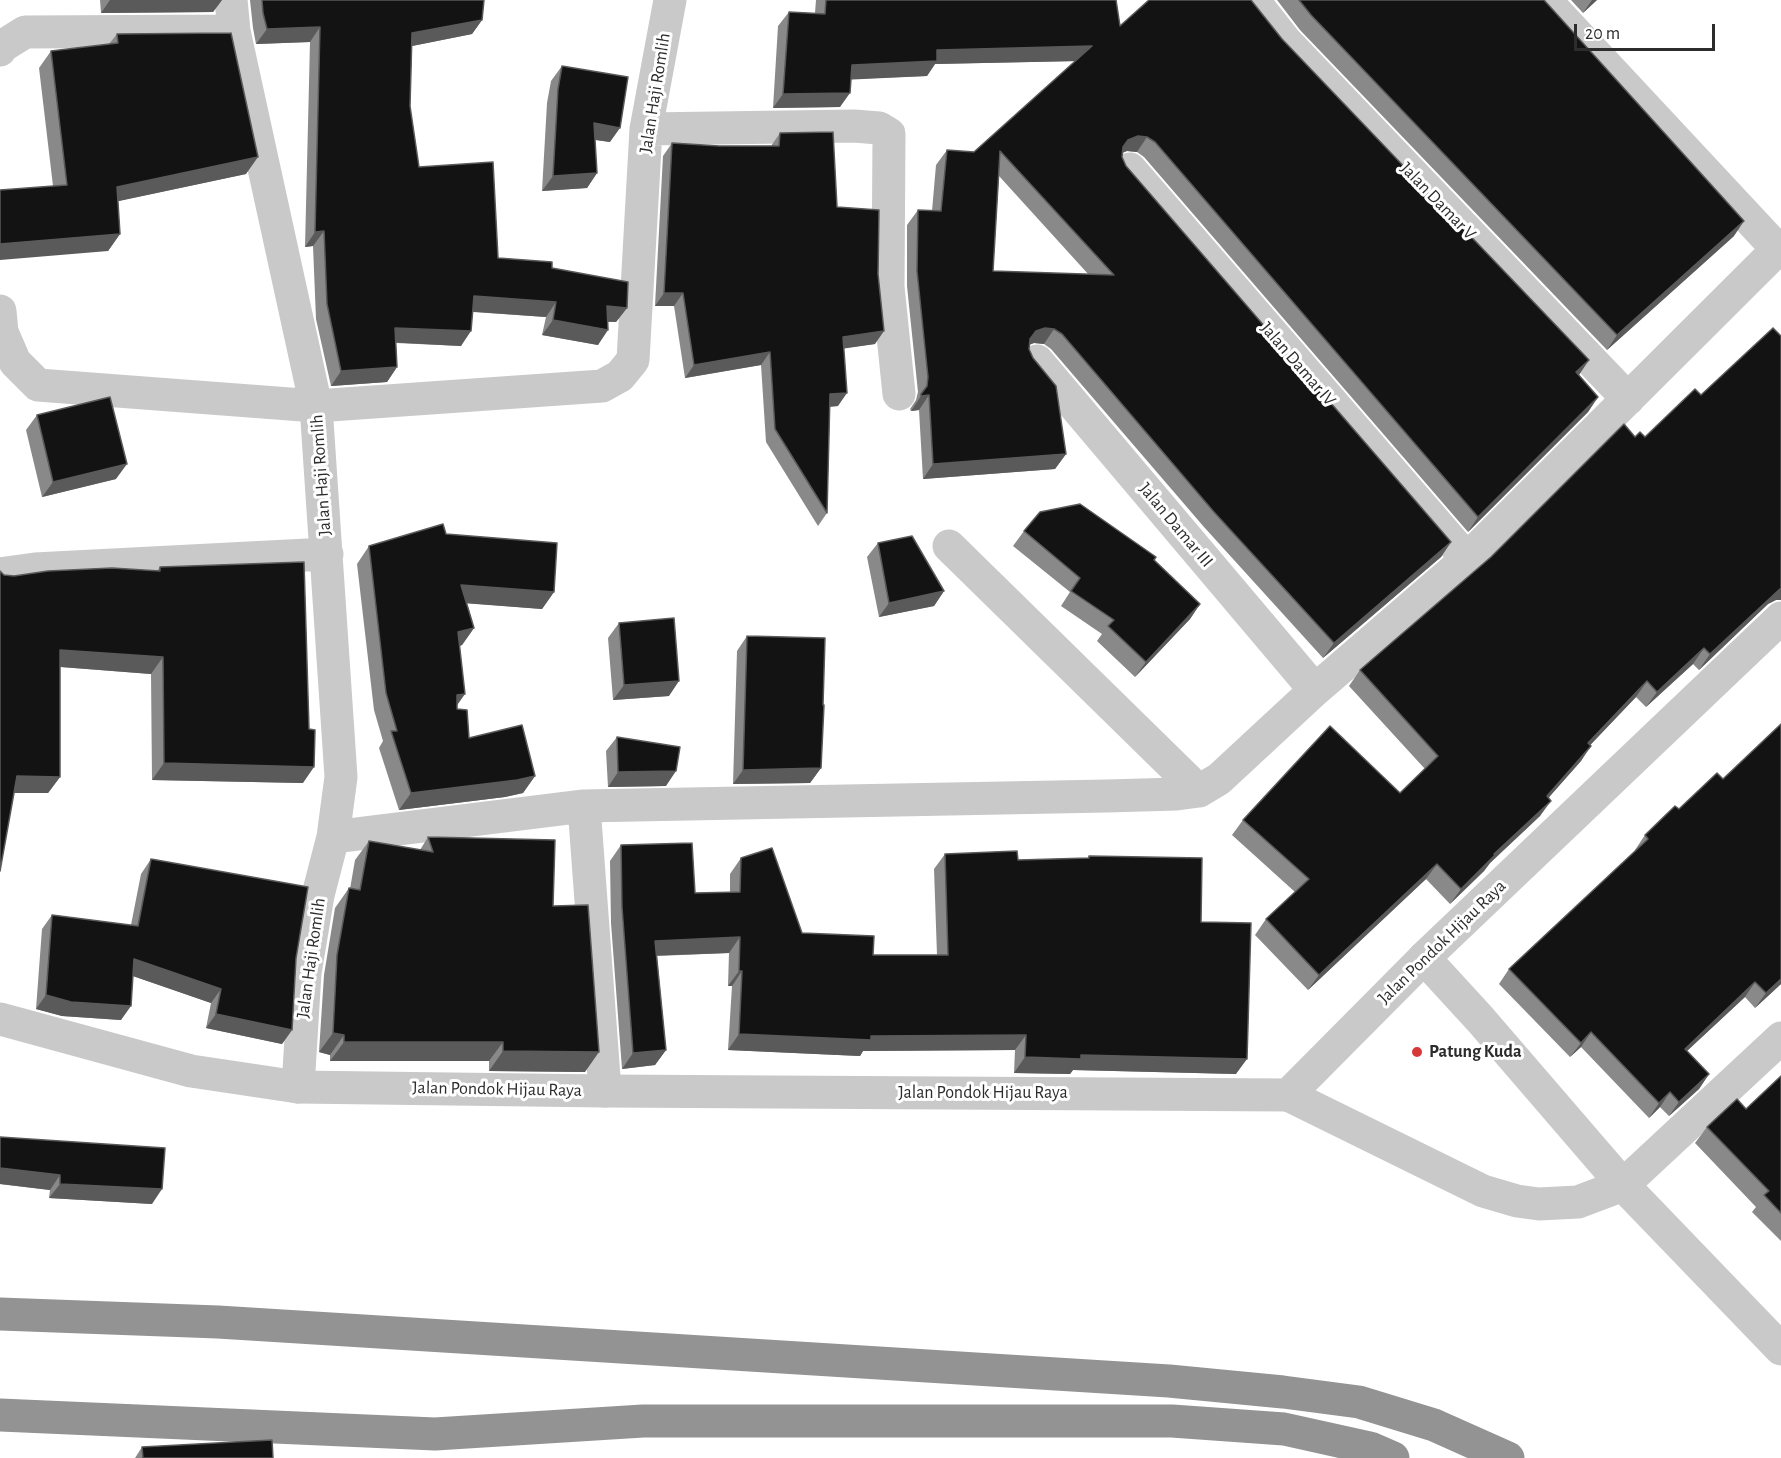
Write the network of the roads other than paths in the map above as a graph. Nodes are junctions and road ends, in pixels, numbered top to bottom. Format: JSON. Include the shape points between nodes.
{"nodes":[{"id":1,"x":670,"y":0,"type":"edge"},
{"id":2,"x":1253,"y":0,"type":"edge"},
{"id":3,"x":1545,"y":0,"type":"edge"},
{"id":4,"x":232,"y":15,"type":"edge"},
{"id":5,"x":0,"y":50,"type":"edge"},
{"id":6,"x":646,"y":129,"type":"junction"},
{"id":7,"x":1130,"y":169,"type":"edge"},
{"id":8,"x":1780,"y":249,"type":"edge"},
{"id":9,"x":0,"y":310,"type":"edge"},
{"id":10,"x":1037,"y":361,"type":"edge"},
{"id":11,"x":899,"y":394,"type":"dead end"},
{"id":12,"x":1628,"y":399,"type":"junction"},
{"id":13,"x":316,"y":406,"type":"junction"},
{"id":14,"x":949,"y":546,"type":"dead end"},
{"id":15,"x":327,"y":554,"type":"junction"},
{"id":16,"x":1467,"y":559,"type":"junction"},
{"id":17,"x":0,"y":574,"type":"edge"},
{"id":18,"x":1781,"y":618,"type":"edge"},
{"id":19,"x":1315,"y":690,"type":"junction"},
{"id":20,"x":1198,"y":791,"type":"junction"},
{"id":21,"x":584,"y":806,"type":"junction"},
{"id":22,"x":333,"y":837,"type":"junction"},
{"id":23,"x":1424,"y":958,"type":"junction"},
{"id":24,"x":0,"y":1019,"type":"edge"},
{"id":25,"x":1781,"y":1038,"type":"edge"},
{"id":26,"x":298,"y":1087,"type":"junction"},
{"id":27,"x":605,"y":1091,"type":"junction"},
{"id":28,"x":1288,"y":1095,"type":"junction"},
{"id":29,"x":1623,"y":1185,"type":"junction"},
{"id":30,"x":0,"y":1314,"type":"edge"},
{"id":31,"x":1781,"y":1349,"type":"edge"},
{"id":32,"x":0,"y":1415,"type":"edge"},
{"id":33,"x":1393,"y":1458,"type":"edge"},
{"id":34,"x":1508,"y":1458,"type":"edge"}],
"edges":[{"from":1,"to":6,"type":"street","name":"Jalan Haji Romlih"},
{"from":2,"to":12,"type":"street","name":"Jalan Damar V","via":[[1286,42]]},
{"from":3,"to":8,"type":"street"},
{"from":4,"to":5,"type":"street","via":[[25,32]]},
{"from":4,"to":13,"type":"street"},
{"from":6,"to":11,"type":"street","via":[[854,126],[879,128],[889,134],[888,287]]},
{"from":6,"to":13,"type":"street","name":"Jalan Haji Romlih","via":[[633,360],[620,376],[602,386]]},
{"from":7,"to":16,"type":"street","name":"Jalan Damar IV"},
{"from":8,"to":12,"type":"street"},
{"from":9,"to":13,"type":"street","via":[[2,332],[15,362],[38,385]]},
{"from":10,"to":19,"type":"street","name":"Jalan Damar III"},
{"from":12,"to":16,"type":"street"},
{"from":13,"to":15,"type":"street","name":"Jalan Haji Romlih"},
{"from":14,"to":20,"type":"street"},
{"from":15,"to":17,"type":"street"},
{"from":15,"to":22,"type":"street","name":"Jalan Haji Romlih","via":[[341,777]]},
{"from":16,"to":19,"type":"street"},
{"from":18,"to":23,"type":"street","name":"Jalan Pondok Hijau Raya"},
{"from":19,"to":20,"type":"street","via":[[1219,779]]},
{"from":20,"to":21,"type":"street"},
{"from":21,"to":22,"type":"street"},
{"from":21,"to":27,"type":"street"},
{"from":22,"to":26,"type":"street","name":"Jalan Haji Romlih","via":[[305,973]]},
{"from":23,"to":28,"type":"street","name":"Jalan Pondok Hijau Raya"},
{"from":23,"to":29,"type":"street"},
{"from":24,"to":26,"type":"street","name":"Jalan Pondok Hijau Raya","via":[[191,1071]]},
{"from":25,"to":29,"type":"street"},
{"from":26,"to":27,"type":"street","name":"Jalan Pondok Hijau Raya"},
{"from":27,"to":28,"type":"street","name":"Jalan Pondok Hijau Raya"},
{"from":28,"to":29,"type":"street","via":[[1483,1191],[1517,1201],[1578,1202]]},
{"from":29,"to":31,"type":"street"},
{"from":30,"to":34,"type":"highway","via":[[218,1322],[1181,1382],[1359,1402],[1434,1425]]},
{"from":32,"to":33,"type":"highway","via":[[435,1434],[643,1420],[1172,1420],[1284,1429],[1370,1448]]}]}
